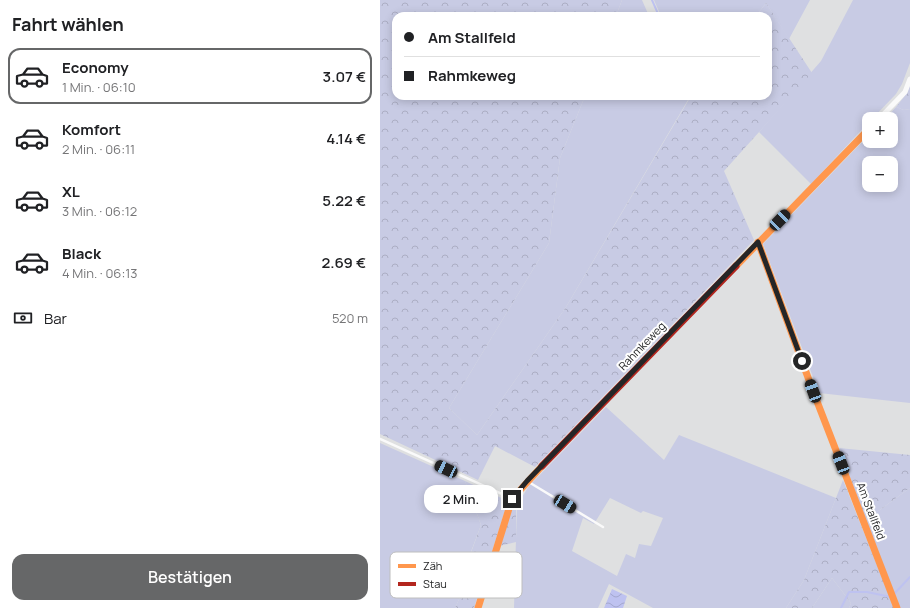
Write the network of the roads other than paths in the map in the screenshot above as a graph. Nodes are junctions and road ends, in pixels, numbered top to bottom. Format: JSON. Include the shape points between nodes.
{"nodes":[{"id":1,"x":910,"y":79,"type":"edge"},
{"id":2,"x":886,"y":112,"type":"edge"},
{"id":3,"x":862,"y":136,"type":"edge"},
{"id":4,"x":758,"y":242,"type":"junction"},
{"id":5,"x":380,"y":439,"type":"edge"},
{"id":6,"x":527,"y":481,"type":"junction"},
{"id":7,"x":512,"y":499,"type":"junction"},
{"id":8,"x":603,"y":527,"type":"dead end"},
{"id":9,"x":495,"y":552,"type":"edge"},
{"id":10,"x":481,"y":598,"type":"edge"},
{"id":11,"x":896,"y":606,"type":"edge"},
{"id":12,"x":478,"y":608,"type":"edge"}],
"edges":[{"from":1,"to":2,"type":"street","via":[[905,92]]},
{"from":3,"to":4,"type":"street","name":"Rahmkeweg"},
{"from":4,"to":6,"type":"street","name":"Rahmkeweg"},
{"from":4,"to":11,"type":"street","name":"Am Stallfeld"},
{"from":5,"to":7,"type":"lane"},
{"from":6,"to":7,"type":"street","name":"Rahmkeweg"},
{"from":6,"to":8,"type":"lane"},
{"from":7,"to":9,"type":"street","name":"Rahmkeweg"},
{"from":10,"to":12,"type":"street","name":"Rahmkeweg"}]}
